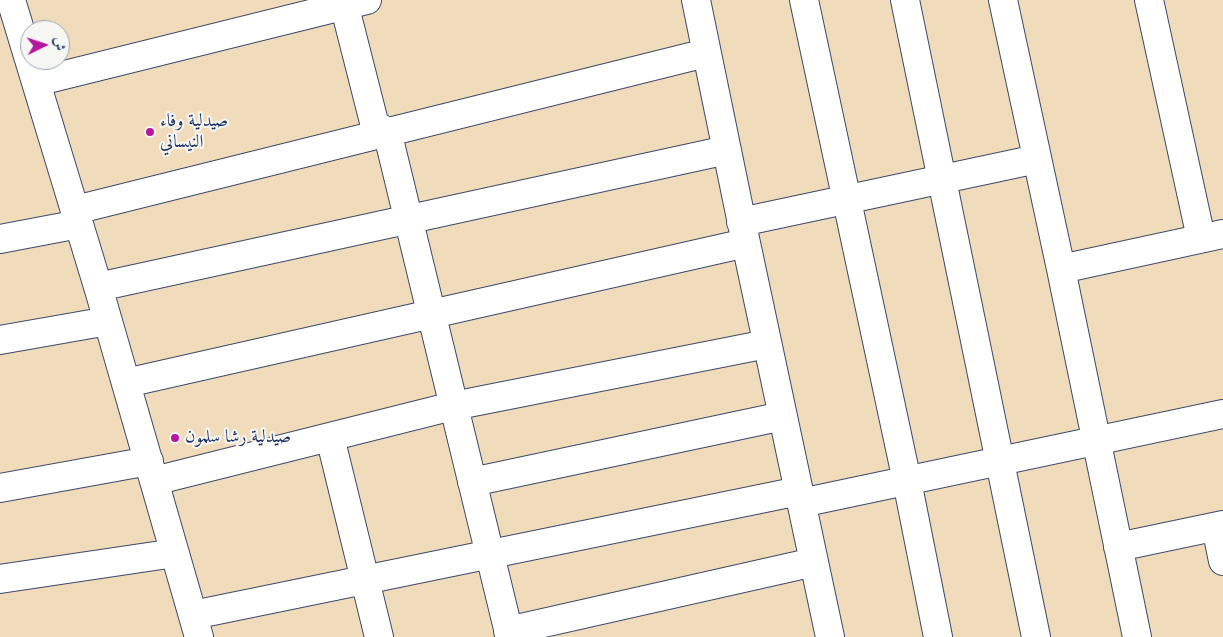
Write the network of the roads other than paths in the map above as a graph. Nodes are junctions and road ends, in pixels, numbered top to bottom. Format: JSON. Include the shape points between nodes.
{"nodes":[{"id":1,"x":11,"y":0,"type":"edge"},
{"id":2,"x":696,"y":0,"type":"edge"},
{"id":3,"x":804,"y":0,"type":"edge"},
{"id":4,"x":905,"y":0,"type":"edge"},
{"id":5,"x":1003,"y":0,"type":"edge"},
{"id":6,"x":1149,"y":0,"type":"edge"},
{"id":7,"x":352,"y":2,"type":"edge"},
{"id":8,"x":706,"y":52,"type":"junction"},
{"id":9,"x":36,"y":82,"type":"junction"},
{"id":10,"x":387,"y":132,"type":"junction"},
{"id":11,"x":727,"y":150,"type":"junction"},
{"id":12,"x":1038,"y":159,"type":"junction"},
{"id":13,"x":942,"y":180,"type":"junction"},
{"id":14,"x":847,"y":200,"type":"junction"},
{"id":15,"x":77,"y":217,"type":"junction"},
{"id":16,"x":408,"y":219,"type":"junction"},
{"id":17,"x":744,"y":232,"type":"junction"},
{"id":18,"x":1212,"y":236,"type":"edge"},
{"id":19,"x":0,"y":239,"type":"edge"},
{"id":20,"x":1061,"y":269,"type":"junction"},
{"id":21,"x":98,"y":287,"type":"junction"},
{"id":22,"x":431,"y":314,"type":"junction"},
{"id":23,"x":108,"y":322,"type":"junction"},
{"id":24,"x":0,"y":340,"type":"edge"},
{"id":25,"x":767,"y":344,"type":"junction"},
{"id":26,"x":126,"y":383,"type":"junction"},
{"id":27,"x":453,"y":406,"type":"junction"},
{"id":28,"x":1223,"y":414,"type":"edge"},
{"id":29,"x":782,"y":416,"type":"junction"},
{"id":30,"x":330,"y":437,"type":"junction"},
{"id":31,"x":1096,"y":440,"type":"junction"},
{"id":32,"x":1000,"y":461,"type":"junction"},
{"id":33,"x":152,"y":471,"type":"junction"},
{"id":34,"x":907,"y":480,"type":"junction"},
{"id":35,"x":472,"y":482,"type":"junction"},
{"id":36,"x":0,"y":488,"type":"edge"},
{"id":37,"x":800,"y":497,"type":"junction"},
{"id":38,"x":1219,"y":526,"type":"edge"},
{"id":39,"x":1118,"y":547,"type":"junction"},
{"id":40,"x":175,"y":553,"type":"junction"},
{"id":41,"x":490,"y":554,"type":"junction"},
{"id":42,"x":1223,"y":561,"type":"edge"},
{"id":43,"x":814,"y":562,"type":"junction"},
{"id":44,"x":0,"y":579,"type":"edge"},
{"id":45,"x":364,"y":580,"type":"junction"},
{"id":46,"x":194,"y":631,"type":"edge"},
{"id":47,"x":509,"y":634,"type":"edge"},
{"id":48,"x":379,"y":637,"type":"edge"},
{"id":49,"x":830,"y":637,"type":"edge"},
{"id":50,"x":938,"y":637,"type":"edge"},
{"id":51,"x":1036,"y":637,"type":"edge"},
{"id":52,"x":1137,"y":637,"type":"edge"}],
"edges":[{"from":1,"to":9,"type":"street"},
{"from":2,"to":8,"type":"street"},
{"from":3,"to":14,"type":"street"},
{"from":4,"to":13,"type":"street"},
{"from":5,"to":12,"type":"street"},
{"from":6,"to":18,"type":"street"},
{"from":7,"to":9,"type":"street"},
{"from":7,"to":10,"type":"street","via":[[375,126]]},
{"from":8,"to":10,"type":"street"},
{"from":8,"to":11,"type":"street"},
{"from":9,"to":15,"type":"street"},
{"from":10,"to":15,"type":"street"},
{"from":10,"to":16,"type":"street"},
{"from":11,"to":16,"type":"street"},
{"from":11,"to":17,"type":"street"},
{"from":12,"to":13,"type":"street"},
{"from":12,"to":20,"type":"street"},
{"from":13,"to":14,"type":"street"},
{"from":13,"to":32,"type":"street"},
{"from":14,"to":17,"type":"street"},
{"from":14,"to":34,"type":"street"},
{"from":15,"to":19,"type":"street"},
{"from":15,"to":21,"type":"street"},
{"from":16,"to":21,"type":"street"},
{"from":16,"to":22,"type":"street"},
{"from":17,"to":22,"type":"street"},
{"from":17,"to":25,"type":"street"},
{"from":18,"to":20,"type":"street"},
{"from":20,"to":31,"type":"street"},
{"from":21,"to":23,"type":"street"},
{"from":22,"to":26,"type":"street"},
{"from":22,"to":27,"type":"street"},
{"from":23,"to":24,"type":"street"},
{"from":23,"to":26,"type":"street"},
{"from":25,"to":27,"type":"street"},
{"from":25,"to":29,"type":"street"},
{"from":26,"to":33,"type":"street"},
{"from":27,"to":30,"type":"street"},
{"from":27,"to":35,"type":"street"},
{"from":28,"to":31,"type":"street"},
{"from":29,"to":35,"type":"street"},
{"from":29,"to":37,"type":"street"},
{"from":30,"to":33,"type":"street"},
{"from":30,"to":45,"type":"street"},
{"from":31,"to":32,"type":"street"},
{"from":31,"to":39,"type":"street"},
{"from":32,"to":34,"type":"street"},
{"from":32,"to":51,"type":"street"},
{"from":33,"to":36,"type":"street"},
{"from":33,"to":40,"type":"street"},
{"from":34,"to":37,"type":"street"},
{"from":34,"to":50,"type":"street"},
{"from":35,"to":41,"type":"street"},
{"from":37,"to":41,"type":"street"},
{"from":37,"to":43,"type":"street"},
{"from":38,"to":39,"type":"street"},
{"from":38,"to":42,"type":"street"},
{"from":39,"to":52,"type":"street"},
{"from":40,"to":44,"type":"street"},
{"from":40,"to":46,"type":"street"},
{"from":41,"to":45,"type":"street"},
{"from":41,"to":47,"type":"street"},
{"from":43,"to":47,"type":"street"},
{"from":43,"to":49,"type":"street"},
{"from":45,"to":46,"type":"street"},
{"from":45,"to":48,"type":"street"}]}
